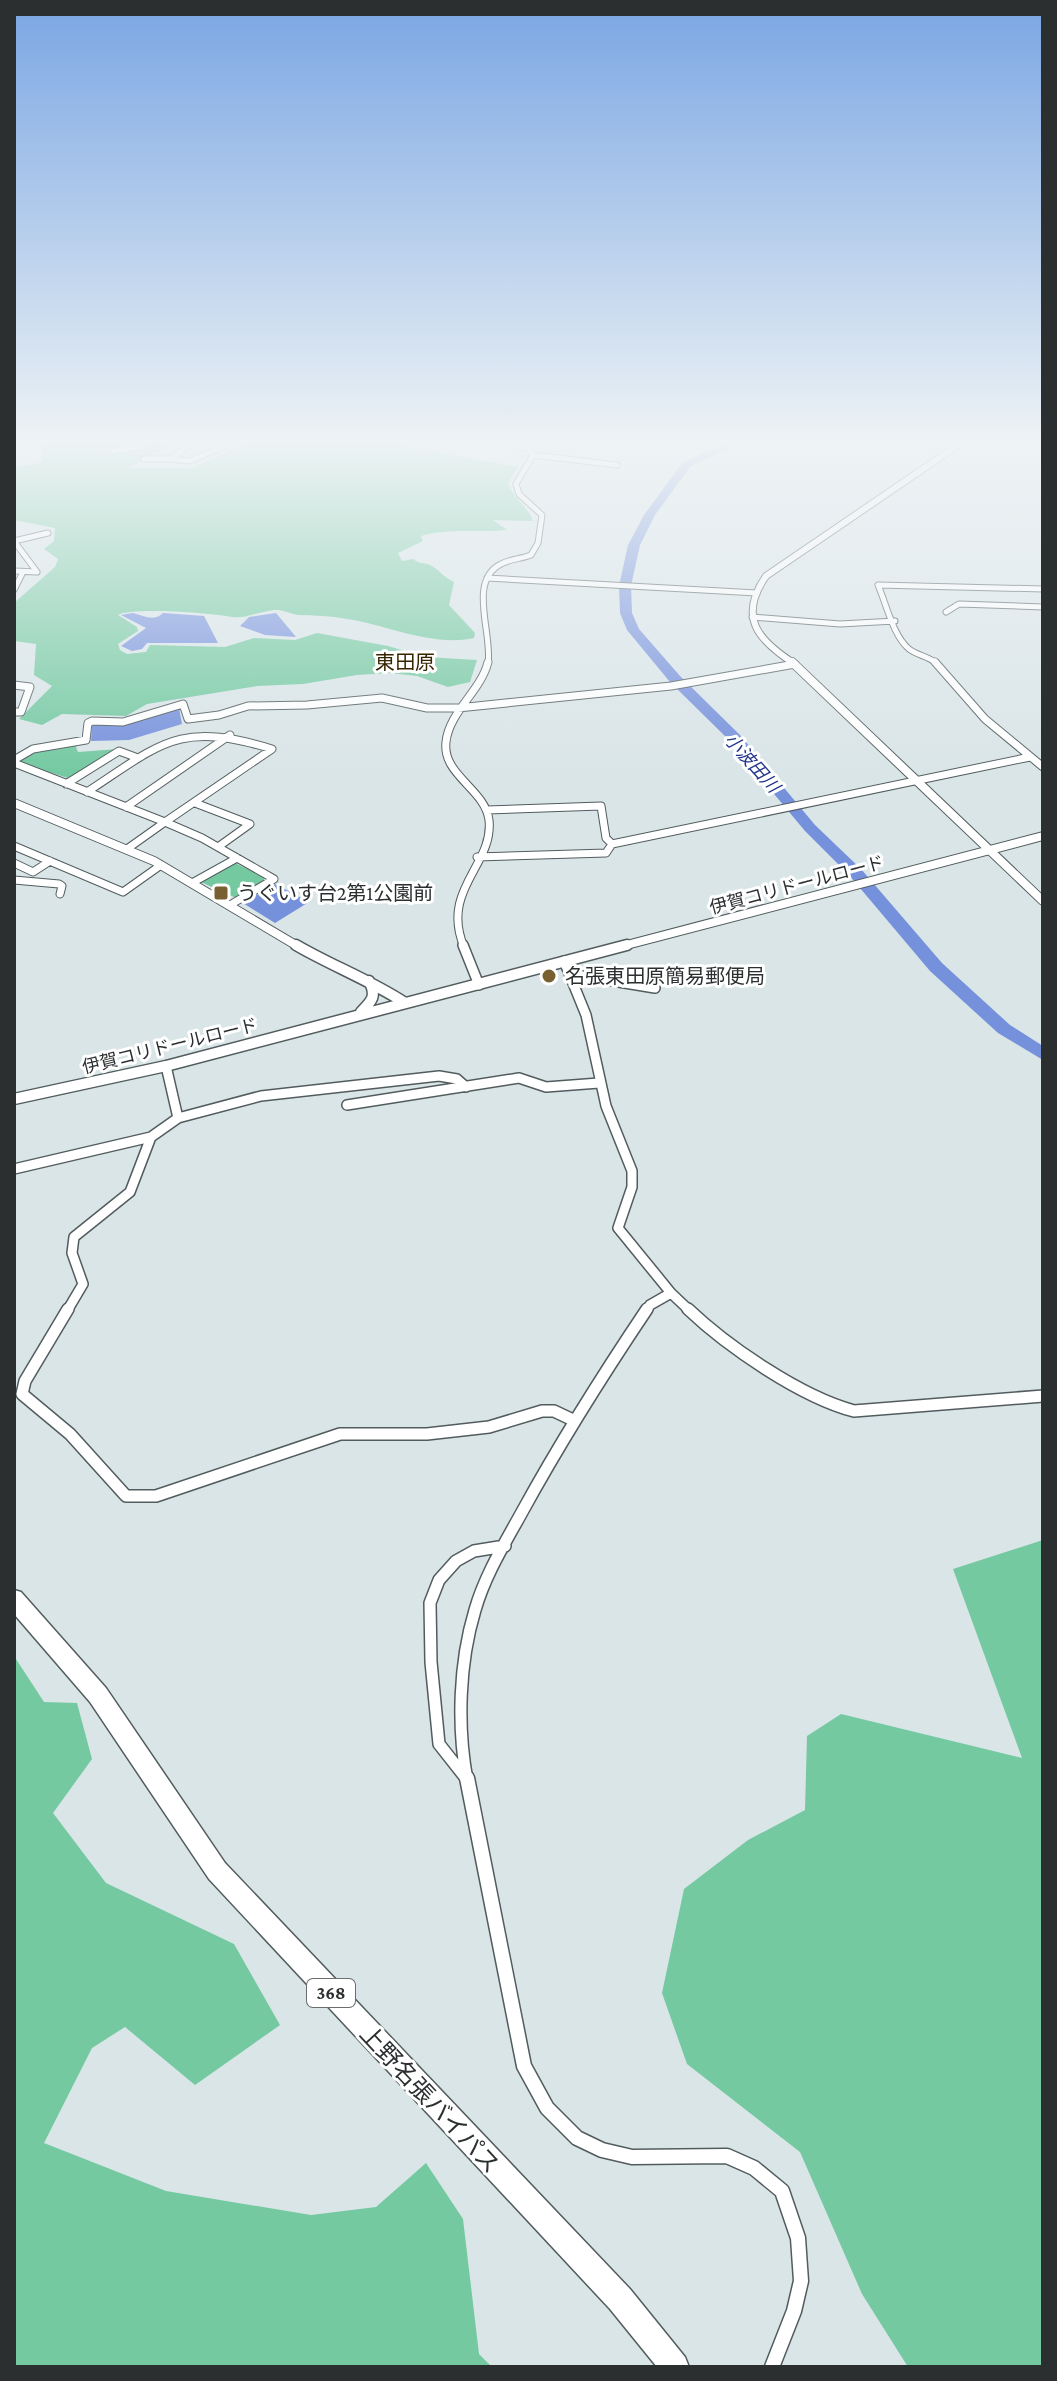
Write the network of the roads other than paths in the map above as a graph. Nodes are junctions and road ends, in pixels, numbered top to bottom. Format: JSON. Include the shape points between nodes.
{"nodes":[{"id":1,"x":24,"y":554,"type":"edge"},
{"id":2,"x":529,"y":554,"type":"edge"},
{"id":3,"x":795,"y":554,"type":"edge"},
{"id":4,"x":14,"y":571,"type":"edge"},
{"id":5,"x":23,"y":572,"type":"junction"},
{"id":6,"x":487,"y":578,"type":"junction"},
{"id":7,"x":1043,"y":589,"type":"edge"},
{"id":8,"x":14,"y":590,"type":"edge"},
{"id":9,"x":757,"y":593,"type":"junction"},
{"id":10,"x":1043,"y":607,"type":"edge"},
{"id":11,"x":946,"y":612,"type":"dead end"},
{"id":12,"x":752,"y":617,"type":"junction"},
{"id":13,"x":895,"y":621,"type":"junction"},
{"id":14,"x":795,"y":664,"type":"junction"},
{"id":15,"x":14,"y":685,"type":"edge"},
{"id":16,"x":466,"y":707,"type":"junction"},
{"id":17,"x":14,"y":712,"type":"edge"},
{"id":18,"x":230,"y":735,"type":"junction"},
{"id":19,"x":1030,"y":757,"type":"junction"},
{"id":20,"x":138,"y":758,"type":"junction"},
{"id":21,"x":14,"y":762,"type":"edge"},
{"id":22,"x":1043,"y":767,"type":"edge"},
{"id":23,"x":917,"y":780,"type":"junction"},
{"id":24,"x":66,"y":784,"type":"junction"},
{"id":25,"x":87,"y":792,"type":"junction"},
{"id":26,"x":14,"y":803,"type":"edge"},
{"id":27,"x":195,"y":803,"type":"junction"},
{"id":28,"x":126,"y":807,"type":"junction"},
{"id":29,"x":487,"y":810,"type":"junction"},
{"id":30,"x":165,"y":822,"type":"junction"},
{"id":31,"x":1043,"y":836,"type":"edge"},
{"id":32,"x":612,"y":844,"type":"junction"},
{"id":33,"x":14,"y":846,"type":"edge"},
{"id":34,"x":218,"y":847,"type":"junction"},
{"id":35,"x":127,"y":849,"type":"junction"},
{"id":36,"x":990,"y":850,"type":"junction"},
{"id":37,"x":477,"y":857,"type":"junction"},
{"id":38,"x":237,"y":858,"type":"junction"},
{"id":39,"x":50,"y":861,"type":"junction"},
{"id":40,"x":14,"y":863,"type":"edge"},
{"id":41,"x":161,"y":865,"type":"junction"},
{"id":42,"x":33,"y":872,"type":"junction"},
{"id":43,"x":17,"y":880,"type":"edge"},
{"id":44,"x":192,"y":883,"type":"junction"},
{"id":45,"x":60,"y":894,"type":"dead end"},
{"id":46,"x":1043,"y":901,"type":"edge"},
{"id":47,"x":230,"y":905,"type":"junction"},
{"id":48,"x":564,"y":961,"type":"junction"},
{"id":49,"x":570,"y":974,"type":"junction"},
{"id":50,"x":367,"y":979,"type":"junction"},
{"id":51,"x":479,"y":985,"type":"junction"},
{"id":52,"x":655,"y":988,"type":"dead end"},
{"id":53,"x":405,"y":1003,"type":"junction"},
{"id":54,"x":353,"y":1017,"type":"junction"},
{"id":55,"x":166,"y":1066,"type":"junction"},
{"id":56,"x":599,"y":1083,"type":"junction"},
{"id":57,"x":466,"y":1087,"type":"junction"},
{"id":58,"x":14,"y":1099,"type":"edge"},
{"id":59,"x":347,"y":1105,"type":"dead end"},
{"id":60,"x":178,"y":1118,"type":"junction"},
{"id":61,"x":151,"y":1137,"type":"junction"},
{"id":62,"x":14,"y":1169,"type":"edge"},
{"id":63,"x":671,"y":1293,"type":"junction"},
{"id":64,"x":1043,"y":1396,"type":"edge"},
{"id":65,"x":573,"y":1420,"type":"junction"},
{"id":66,"x":505,"y":1546,"type":"junction"},
{"id":67,"x":14,"y":1599,"type":"edge"},
{"id":68,"x":467,"y":1780,"type":"junction"},
{"id":69,"x":675,"y":2367,"type":"edge"},
{"id":70,"x":772,"y":2367,"type":"edge"}],
"edges":[{"from":1,"to":5,"type":"street","via":[[37,570]]},
{"from":2,"to":6,"type":"street","via":[[498,564]]},
{"from":3,"to":9,"type":"street","via":[[765,578]]},
{"from":4,"to":5,"type":"street"},
{"from":5,"to":8,"type":"street"},
{"from":6,"to":9,"type":"street"},
{"from":6,"to":16,"type":"street","via":[[481,605],[490,626],[490,651],[482,680]]},
{"from":7,"to":13,"type":"street","via":[[878,585]]},
{"from":9,"to":12,"type":"street"},
{"from":10,"to":11,"type":"street","via":[[959,604]]},
{"from":12,"to":13,"type":"street","via":[[840,624]]},
{"from":12,"to":14,"type":"street","via":[[763,641]]},
{"from":13,"to":19,"type":"street","via":[[910,650],[931,658],[990,724]]},
{"from":14,"to":16,"type":"street","via":[[671,686]]},
{"from":14,"to":23,"type":"street"},
{"from":15,"to":17,"type":"street","via":[[30,687],[21,712]]},
{"from":16,"to":21,"type":"street","via":[[349,699],[248,706],[188,719],[183,704],[123,722],[92,721],[86,740],[33,749]]},
{"from":16,"to":29,"type":"street","via":[[449,730],[445,750],[456,773]]},
{"from":18,"to":20,"type":"street","via":[[187,733]]},
{"from":18,"to":27,"type":"street","via":[[272,749]]},
{"from":18,"to":28,"type":"street"},
{"from":19,"to":22,"type":"street"},
{"from":19,"to":23,"type":"street"},
{"from":20,"to":24,"type":"street","via":[[119,751]]},
{"from":20,"to":25,"type":"street"},
{"from":21,"to":24,"type":"street"},
{"from":23,"to":32,"type":"street"},
{"from":23,"to":36,"type":"street"},
{"from":24,"to":25,"type":"street"},
{"from":25,"to":28,"type":"street"},
{"from":26,"to":35,"type":"street"},
{"from":27,"to":30,"type":"street"},
{"from":27,"to":34,"type":"street","via":[[250,824]]},
{"from":28,"to":30,"type":"street"},
{"from":29,"to":32,"type":"street","via":[[601,806],[606,838]]},
{"from":29,"to":37,"type":"street","via":[[489,830]]},
{"from":30,"to":34,"type":"street"},
{"from":30,"to":35,"type":"street"},
{"from":31,"to":36,"type":"street","name":"伊賀コリドールロード"},
{"from":32,"to":37,"type":"street","via":[[606,853]]},
{"from":33,"to":39,"type":"street"},
{"from":34,"to":38,"type":"street"},
{"from":35,"to":41,"type":"street"},
{"from":36,"to":46,"type":"street"},
{"from":36,"to":48,"type":"street","name":"伊賀コリドールロード"},
{"from":37,"to":51,"type":"street","via":[[457,901],[455,920]]},
{"from":38,"to":44,"type":"street"},
{"from":38,"to":47,"type":"street","via":[[274,879]]},
{"from":39,"to":41,"type":"street","via":[[123,892]]},
{"from":39,"to":42,"type":"street"},
{"from":40,"to":42,"type":"street"},
{"from":41,"to":44,"type":"street"},
{"from":42,"to":43,"type":"street"},
{"from":43,"to":45,"type":"street","via":[[59,884]]},
{"from":44,"to":47,"type":"street"},
{"from":47,"to":50,"type":"street","via":[[323,961]]},
{"from":48,"to":49,"type":"street"},
{"from":48,"to":51,"type":"street","name":"伊賀コリドールロード"},
{"from":49,"to":52,"type":"street"},
{"from":49,"to":56,"type":"street","via":[[586,1015]]},
{"from":50,"to":53,"type":"street"},
{"from":50,"to":54,"type":"street","via":[[373,985],[373,1000]]},
{"from":51,"to":53,"type":"street","name":"伊賀コリドールロード"},
{"from":53,"to":54,"type":"street","name":"伊賀コリドールロード"},
{"from":54,"to":55,"type":"street","name":"伊賀コリドールロード"},
{"from":55,"to":58,"type":"street","name":"伊賀コリドールロード"},
{"from":55,"to":60,"type":"street"},
{"from":56,"to":57,"type":"street","via":[[546,1087],[519,1078]]},
{"from":56,"to":63,"type":"street","via":[[633,1178],[618,1228]]},
{"from":57,"to":59,"type":"street"},
{"from":57,"to":60,"type":"street","via":[[451,1078],[430,1077],[261,1096]]},
{"from":60,"to":61,"type":"street"},
{"from":61,"to":62,"type":"street"},
{"from":61,"to":65,"type":"street","via":[[130,1192],[74,1237],[72,1253],[83,1284],[22,1394],[70,1434],[126,1496],[156,1496],[340,1434],[427,1434],[489,1427],[542,1411]]},
{"from":63,"to":64,"type":"street","via":[[716,1336],[809,1395],[845,1410]]},
{"from":63,"to":65,"type":"street","via":[[650,1305]]},
{"from":65,"to":66,"type":"street"},
{"from":66,"to":68,"type":"street","via":[[475,1609],[465,1654],[461,1719]]},
{"from":66,"to":68,"type":"street","via":[[474,1551],[456,1561],[439,1580],[430,1603],[439,1744]]},
{"from":67,"to":69,"type":"highway","name":"上野名張バイパス","number":"368","via":[[98,1695],[217,1871],[620,2299]]},
{"from":68,"to":70,"type":"street","via":[[524,2066],[547,2108],[577,2138],[602,2150],[632,2157],[727,2156],[754,2168],[782,2191],[798,2238],[801,2281]]}]}
